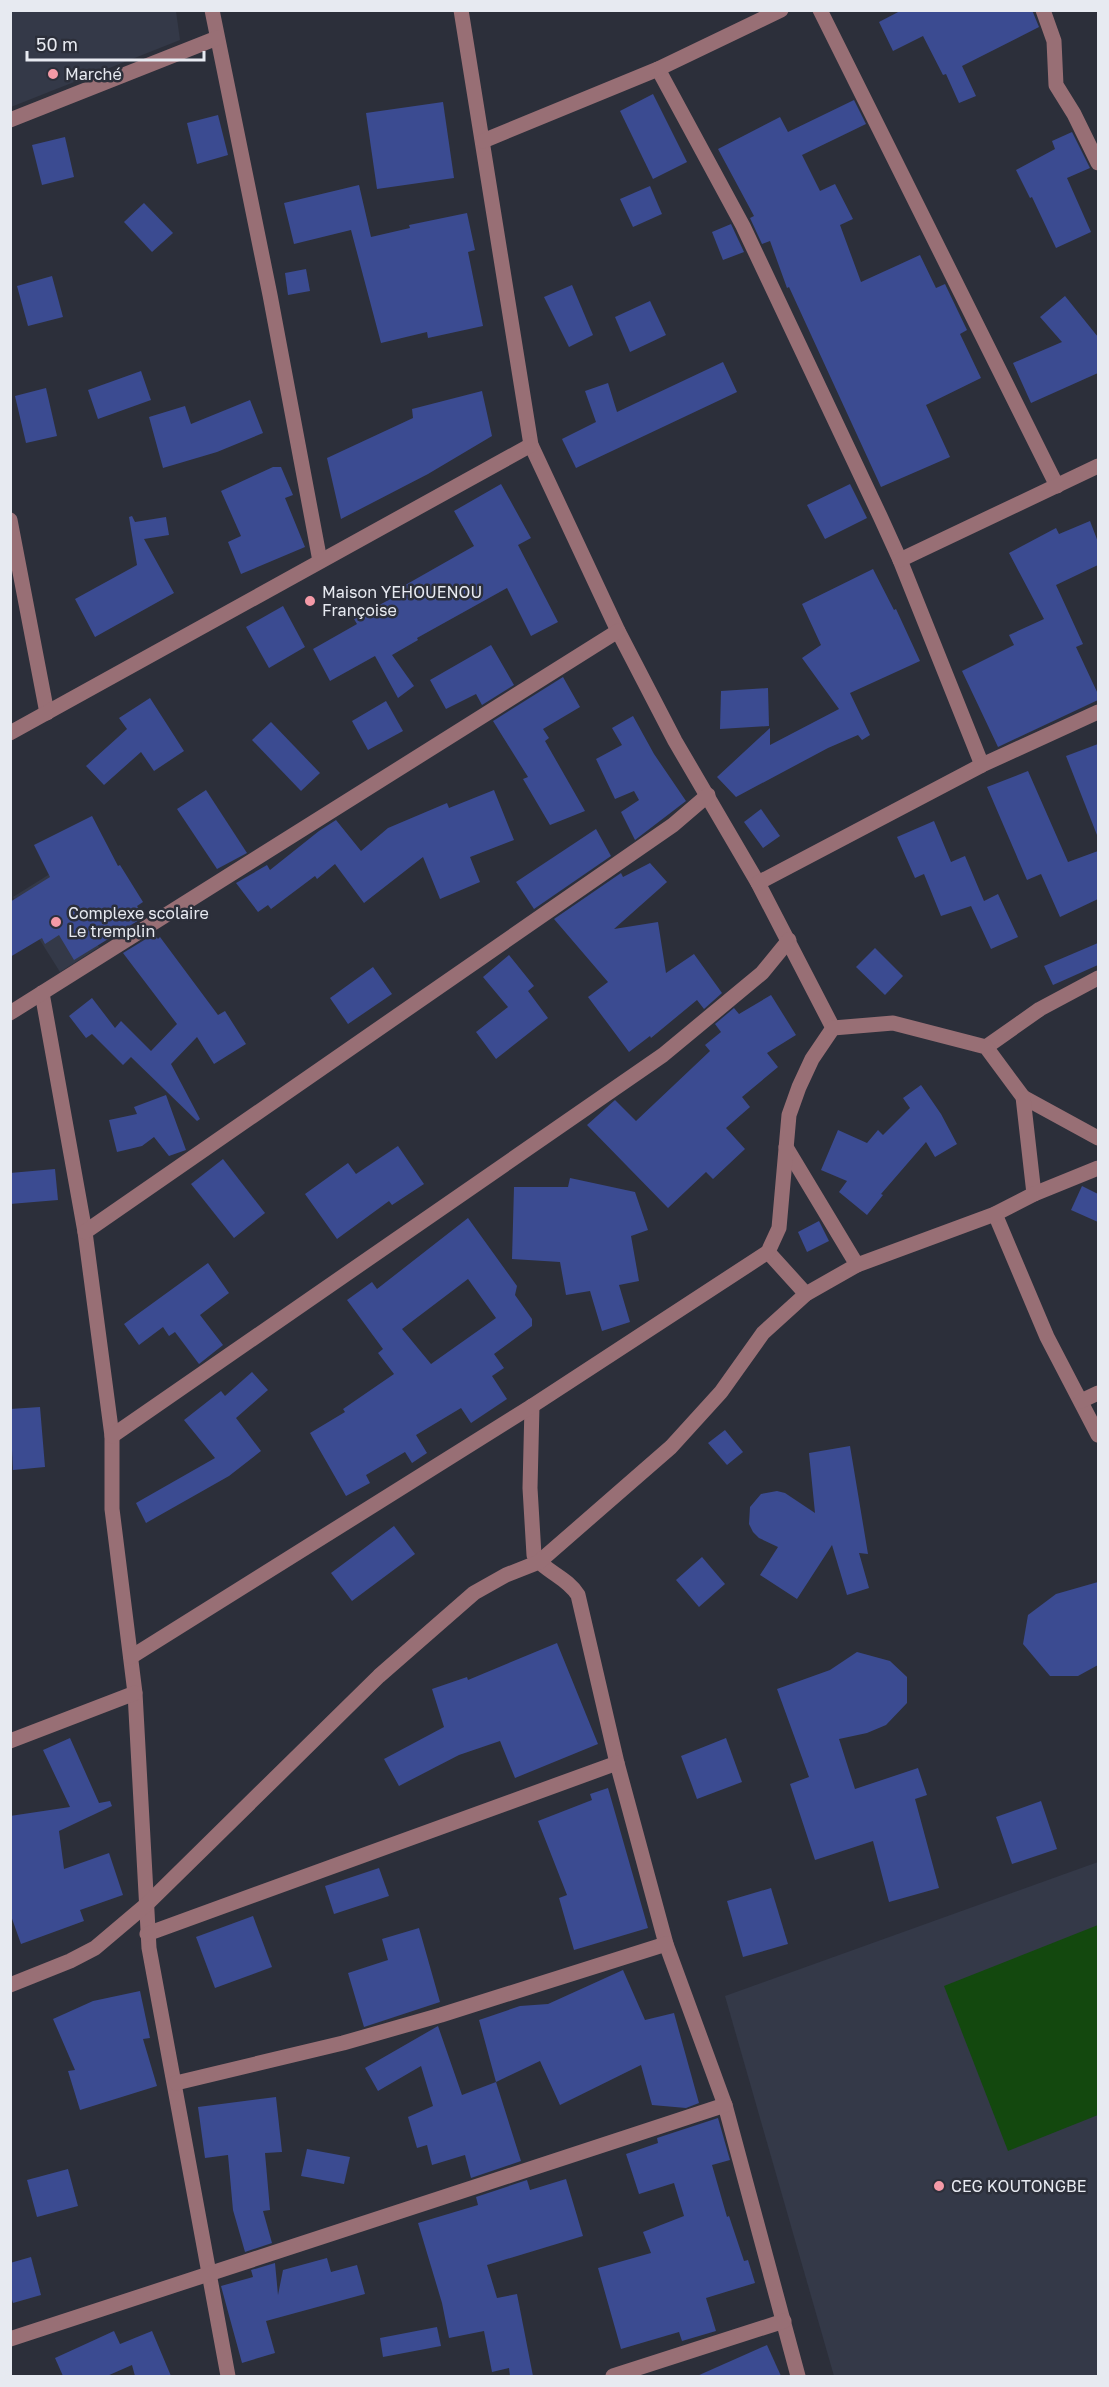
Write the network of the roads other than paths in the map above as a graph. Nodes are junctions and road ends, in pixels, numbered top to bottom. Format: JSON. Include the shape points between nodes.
{"nodes":[{"id":1,"x":212,"y":10,"type":"edge"},
{"id":2,"x":461,"y":10,"type":"edge"},
{"id":3,"x":781,"y":10,"type":"edge"},
{"id":4,"x":820,"y":10,"type":"edge"},
{"id":5,"x":1043,"y":10,"type":"edge"},
{"id":6,"x":217,"y":38,"type":"junction"},
{"id":7,"x":658,"y":69,"type":"junction"},
{"id":8,"x":10,"y":120,"type":"edge"},
{"id":9,"x":483,"y":141,"type":"junction"},
{"id":10,"x":1098,"y":163,"type":"edge"},
{"id":11,"x":531,"y":445,"type":"junction"},
{"id":12,"x":1098,"y":466,"type":"edge"},
{"id":13,"x":1057,"y":486,"type":"junction"},
{"id":14,"x":10,"y":520,"type":"edge"},
{"id":15,"x":900,"y":560,"type":"junction"},
{"id":16,"x":320,"y":561,"type":"junction"},
{"id":17,"x":618,"y":631,"type":"junction"},
{"id":18,"x":1098,"y":712,"type":"edge"},
{"id":19,"x":47,"y":713,"type":"junction"},
{"id":20,"x":10,"y":734,"type":"edge"},
{"id":21,"x":982,"y":765,"type":"junction"},
{"id":22,"x":708,"y":795,"type":"junction"},
{"id":23,"x":758,"y":883,"type":"junction"},
{"id":24,"x":789,"y":940,"type":"junction"},
{"id":25,"x":1098,"y":978,"type":"edge"},
{"id":26,"x":42,"y":993,"type":"junction"},
{"id":27,"x":10,"y":1013,"type":"edge"},
{"id":28,"x":833,"y":1028,"type":"junction"},
{"id":29,"x":986,"y":1047,"type":"junction"},
{"id":30,"x":1023,"y":1097,"type":"junction"},
{"id":31,"x":1098,"y":1138,"type":"edge"},
{"id":32,"x":786,"y":1147,"type":"junction"},
{"id":33,"x":1098,"y":1168,"type":"edge"},
{"id":34,"x":1034,"y":1194,"type":"junction"},
{"id":35,"x":994,"y":1214,"type":"junction"},
{"id":36,"x":85,"y":1232,"type":"junction"},
{"id":37,"x":768,"y":1252,"type":"junction"},
{"id":38,"x":857,"y":1265,"type":"junction"},
{"id":39,"x":806,"y":1294,"type":"junction"},
{"id":40,"x":1098,"y":1393,"type":"edge"},
{"id":41,"x":1081,"y":1401,"type":"junction"},
{"id":42,"x":531,"y":1406,"type":"junction"},
{"id":43,"x":1098,"y":1435,"type":"edge"},
{"id":44,"x":112,"y":1436,"type":"junction"},
{"id":45,"x":539,"y":1562,"type":"junction"},
{"id":46,"x":131,"y":1657,"type":"junction"},
{"id":47,"x":135,"y":1693,"type":"junction"},
{"id":48,"x":10,"y":1741,"type":"edge"},
{"id":49,"x":618,"y":1762,"type":"junction"},
{"id":50,"x":147,"y":1904,"type":"junction"},
{"id":51,"x":147,"y":1934,"type":"junction"},
{"id":52,"x":666,"y":1944,"type":"junction"},
{"id":53,"x":10,"y":1985,"type":"edge"},
{"id":54,"x":176,"y":2083,"type":"junction"},
{"id":55,"x":725,"y":2105,"type":"junction"},
{"id":56,"x":210,"y":2274,"type":"junction"},
{"id":57,"x":784,"y":2320,"type":"junction"},
{"id":58,"x":10,"y":2338,"type":"edge"},
{"id":59,"x":228,"y":2376,"type":"edge"},
{"id":60,"x":613,"y":2376,"type":"edge"},
{"id":61,"x":798,"y":2376,"type":"edge"}],
"edges":[{"from":1,"to":6,"type":"street"},
{"from":2,"to":9,"type":"street"},
{"from":3,"to":7,"type":"street"},
{"from":4,"to":13,"type":"street"},
{"from":5,"to":10,"type":"street","via":[[1054,41],[1056,85]]},
{"from":6,"to":8,"type":"street"},
{"from":6,"to":16,"type":"street"},
{"from":7,"to":9,"type":"street"},
{"from":7,"to":15,"type":"street","via":[[743,226]]},
{"from":9,"to":11,"type":"street"},
{"from":11,"to":16,"type":"street"},
{"from":11,"to":17,"type":"street"},
{"from":12,"to":13,"type":"street"},
{"from":13,"to":15,"type":"street"},
{"from":14,"to":19,"type":"street"},
{"from":15,"to":21,"type":"street"},
{"from":16,"to":19,"type":"street"},
{"from":17,"to":22,"type":"street"},
{"from":17,"to":26,"type":"street"},
{"from":18,"to":21,"type":"street"},
{"from":19,"to":20,"type":"street"},
{"from":21,"to":23,"type":"street"},
{"from":22,"to":23,"type":"street"},
{"from":22,"to":36,"type":"street","via":[[664,832]]},
{"from":23,"to":24,"type":"street"},
{"from":24,"to":28,"type":"street"},
{"from":24,"to":44,"type":"street","via":[[762,973],[663,1055]]},
{"from":25,"to":29,"type":"street","via":[[1040,1009]]},
{"from":26,"to":27,"type":"street"},
{"from":26,"to":36,"type":"street"},
{"from":28,"to":29,"type":"street","via":[[893,1023]]},
{"from":28,"to":32,"type":"street","via":[[799,1087],[789,1115]]},
{"from":29,"to":30,"type":"street"},
{"from":30,"to":31,"type":"street"},
{"from":30,"to":34,"type":"street"},
{"from":32,"to":37,"type":"street","via":[[779,1228]]},
{"from":32,"to":38,"type":"street"},
{"from":33,"to":34,"type":"street"},
{"from":34,"to":35,"type":"street"},
{"from":35,"to":38,"type":"street"},
{"from":35,"to":41,"type":"street","via":[[1047,1337]]},
{"from":36,"to":44,"type":"street"},
{"from":37,"to":39,"type":"street"},
{"from":37,"to":42,"type":"street"},
{"from":38,"to":39,"type":"street"},
{"from":39,"to":45,"type":"street","via":[[764,1333],[721,1392],[671,1447]]},
{"from":40,"to":41,"type":"street"},
{"from":41,"to":43,"type":"street"},
{"from":42,"to":45,"type":"street","via":[[532,1546]]},
{"from":42,"to":46,"type":"street"},
{"from":44,"to":46,"type":"street","via":[[112,1509]]},
{"from":45,"to":49,"type":"street","via":[[565,1580],[578,1595]]},
{"from":45,"to":50,"type":"street","via":[[474,1593],[388,1669]]},
{"from":46,"to":47,"type":"street"},
{"from":47,"to":48,"type":"street"},
{"from":47,"to":50,"type":"street"},
{"from":49,"to":51,"type":"street"},
{"from":49,"to":52,"type":"street"},
{"from":50,"to":51,"type":"street"},
{"from":50,"to":53,"type":"street","via":[[95,1948]]},
{"from":51,"to":54,"type":"street"},
{"from":52,"to":54,"type":"street","via":[[343,2043]]},
{"from":52,"to":55,"type":"street"},
{"from":54,"to":56,"type":"street"},
{"from":55,"to":56,"type":"street"},
{"from":55,"to":57,"type":"street"},
{"from":56,"to":58,"type":"street"},
{"from":56,"to":59,"type":"street"},
{"from":57,"to":60,"type":"street"},
{"from":57,"to":61,"type":"street"}]}
